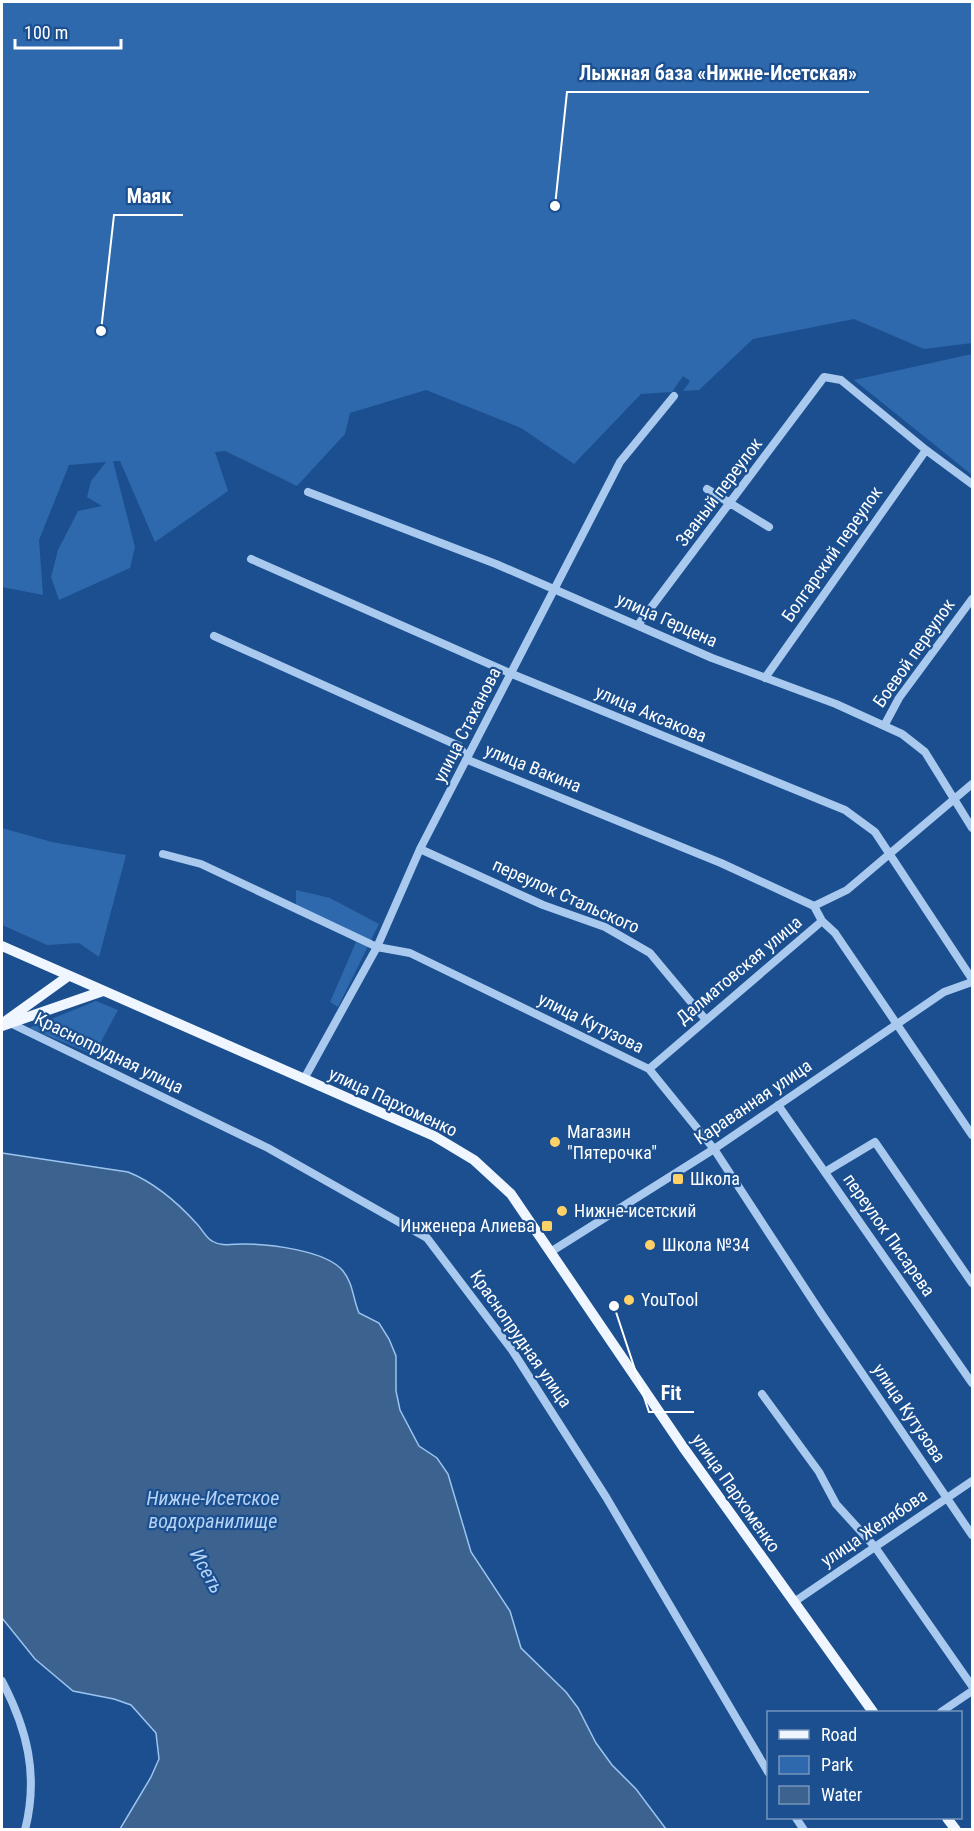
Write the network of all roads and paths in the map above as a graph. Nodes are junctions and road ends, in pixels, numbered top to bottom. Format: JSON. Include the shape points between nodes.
{"nodes":[{"id":1,"x":674,"y":396,"type":"dead end"},
{"id":2,"x":926,"y":450,"type":"junction"},
{"id":3,"x":972,"y":484,"type":"edge"},
{"id":4,"x":706,"y":489,"type":"dead end"},
{"id":5,"x":308,"y":492,"type":"dead end"},
{"id":6,"x":731,"y":502,"type":"junction"},
{"id":7,"x":769,"y":526,"type":"dead end"},
{"id":8,"x":251,"y":559,"type":"dead end"},
{"id":9,"x":555,"y":589,"type":"junction"},
{"id":10,"x":972,"y":598,"type":"edge"},
{"id":11,"x":638,"y":625,"type":"junction"},
{"id":12,"x":214,"y":636,"type":"dead end"},
{"id":13,"x":512,"y":674,"type":"junction"},
{"id":14,"x":765,"y":678,"type":"junction"},
{"id":15,"x":884,"y":726,"type":"junction"},
{"id":16,"x":468,"y":760,"type":"junction"},
{"id":17,"x":972,"y":784,"type":"edge"},
{"id":18,"x":955,"y":799,"type":"junction"},
{"id":19,"x":972,"y":828,"type":"edge"},
{"id":20,"x":420,"y":849,"type":"junction"},
{"id":21,"x":163,"y":854,"type":"dead end"},
{"id":22,"x":889,"y":855,"type":"junction"},
{"id":23,"x":814,"y":906,"type":"junction"},
{"id":24,"x":822,"y":921,"type":"junction"},
{"id":25,"x":2,"y":946,"type":"edge"},
{"id":26,"x":377,"y":947,"type":"junction"},
{"id":27,"x":67,"y":977,"type":"junction"},
{"id":28,"x":972,"y":980,"type":"edge"},
{"id":29,"x":103,"y":991,"type":"junction"},
{"id":30,"x":706,"y":1020,"type":"junction"},
{"id":31,"x":4,"y":1025,"type":"edge"},
{"id":32,"x":896,"y":1026,"type":"junction"},
{"id":33,"x":649,"y":1069,"type":"junction"},
{"id":34,"x":304,"y":1079,"type":"junction"},
{"id":35,"x":778,"y":1105,"type":"junction"},
{"id":36,"x":972,"y":1135,"type":"edge"},
{"id":37,"x":714,"y":1149,"type":"junction"},
{"id":38,"x":825,"y":1172,"type":"junction"},
{"id":39,"x":552,"y":1251,"type":"junction"},
{"id":40,"x":972,"y":1283,"type":"edge"},
{"id":41,"x":972,"y":1383,"type":"edge"},
{"id":42,"x":762,"y":1394,"type":"dead end"},
{"id":43,"x":972,"y":1481,"type":"edge"},
{"id":44,"x":947,"y":1498,"type":"junction"},
{"id":45,"x":972,"y":1535,"type":"edge"},
{"id":46,"x":875,"y":1547,"type":"junction"},
{"id":47,"x":794,"y":1602,"type":"junction"},
{"id":48,"x":2,"y":1681,"type":"edge"},
{"id":49,"x":972,"y":1686,"type":"edge"},
{"id":50,"x":972,"y":1691,"type":"edge"},
{"id":51,"x":872,"y":1711,"type":"edge"},
{"id":52,"x":944,"y":1711,"type":"edge"},
{"id":53,"x":767,"y":1770,"type":"edge"},
{"id":54,"x":25,"y":1830,"type":"edge"}],
"edges":[{"from":1,"to":9,"type":"street","name":"улица Стаханова","via":[[620,462]]},
{"from":2,"to":3,"type":"street"},
{"from":2,"to":6,"type":"street","name":"Званый переулок","via":[[841,380],[824,377]]},
{"from":2,"to":14,"type":"street","name":"Болгарский переулок"},
{"from":4,"to":6,"type":"street"},
{"from":5,"to":9,"type":"street","name":"улица Герцена"},
{"from":6,"to":7,"type":"street"},
{"from":6,"to":11,"type":"street","name":"Званый переулок"},
{"from":8,"to":13,"type":"street","name":"улица Аксакова"},
{"from":9,"to":11,"type":"street","name":"улица Герцена"},
{"from":9,"to":13,"type":"street","name":"улица Стаханова"},
{"from":10,"to":15,"type":"street","name":"Боевой переулок","via":[[899,698]]},
{"from":11,"to":14,"type":"street","name":"улица Герцена"},
{"from":12,"to":16,"type":"street","name":"улица Вакина","via":[[459,746]]},
{"from":13,"to":16,"type":"street","name":"улица Стаханова"},
{"from":13,"to":22,"type":"street","name":"улица Аксакова","via":[[845,810],[875,832]]},
{"from":14,"to":15,"type":"street","name":"улица Герцена"},
{"from":15,"to":18,"type":"street","name":"улица Герцена","via":[[925,752]]},
{"from":16,"to":20,"type":"street","name":"улица Стаханова"},
{"from":16,"to":23,"type":"street","name":"улица Вакина","via":[[721,863]]},
{"from":17,"to":18,"type":"street","name":"Далматовская улица"},
{"from":18,"to":19,"type":"street","name":"улица Герцена"},
{"from":18,"to":22,"type":"street","name":"Далматовская улица"},
{"from":20,"to":26,"type":"street","name":"улица Стаханова"},
{"from":20,"to":30,"type":"street","name":"переулок Стальского","via":[[543,905],[605,927],[650,953]]},
{"from":21,"to":26,"type":"street","name":"улица Кутузова","via":[[201,864]]},
{"from":22,"to":23,"type":"street","name":"Далматовская улица","via":[[847,890]]},
{"from":22,"to":28,"type":"street","name":"улица Аксакова"},
{"from":23,"to":24,"type":"street","name":"Далматовская улица"},
{"from":24,"to":30,"type":"street","name":"Далматовская улица"},
{"from":24,"to":32,"type":"street","via":[[835,933]]},
{"from":25,"to":27,"type":"main road","name":"улица Пархоменко"},
{"from":26,"to":33,"type":"street","name":"улица Кутузова","via":[[410,953]]},
{"from":26,"to":34,"type":"street","name":"улица Стаханова"},
{"from":27,"to":29,"type":"main road","name":"улица Пархоменко"},
{"from":27,"to":31,"type":"main road"},
{"from":28,"to":32,"type":"street","name":"Караванная улица","via":[[944,992]]},
{"from":29,"to":31,"type":"main road"},
{"from":29,"to":34,"type":"main road","name":"улица Пархоменко"},
{"from":30,"to":33,"type":"street","name":"Далматовская улица"},
{"from":31,"to":53,"type":"street","name":"Краснопрудная улица","via":[[268,1148],[426,1238],[493,1322],[606,1497]]},
{"from":32,"to":35,"type":"street","name":"Караванная улица"},
{"from":32,"to":36,"type":"street"},
{"from":33,"to":37,"type":"street","name":"улица Кутузова"},
{"from":34,"to":39,"type":"main road","name":"улица Пархоменко","via":[[434,1136],[474,1160],[511,1194]]},
{"from":35,"to":37,"type":"street","name":"Караванная улица"},
{"from":35,"to":38,"type":"street","name":"переулок Писарева"},
{"from":37,"to":39,"type":"street","name":"Караванная улица"},
{"from":37,"to":44,"type":"street","name":"улица Кутузова"},
{"from":38,"to":40,"type":"street","via":[[875,1142]]},
{"from":38,"to":41,"type":"street","name":"переулок Писарева"},
{"from":39,"to":47,"type":"main road","name":"улица Пархоменко","via":[[683,1447]]},
{"from":42,"to":46,"type":"street","via":[[819,1472],[836,1504]]},
{"from":43,"to":44,"type":"street","name":"улица Желябова"},
{"from":44,"to":45,"type":"street","name":"улица Кутузова"},
{"from":44,"to":46,"type":"street","name":"улица Желябова"},
{"from":46,"to":47,"type":"street","name":"улица Желябова"},
{"from":46,"to":49,"type":"street"},
{"from":47,"to":51,"type":"main road","name":"улица Пархоменко"},
{"from":48,"to":54,"type":"street","via":[[26,1734],[31,1776]]},
{"from":50,"to":52,"type":"street"}]}
